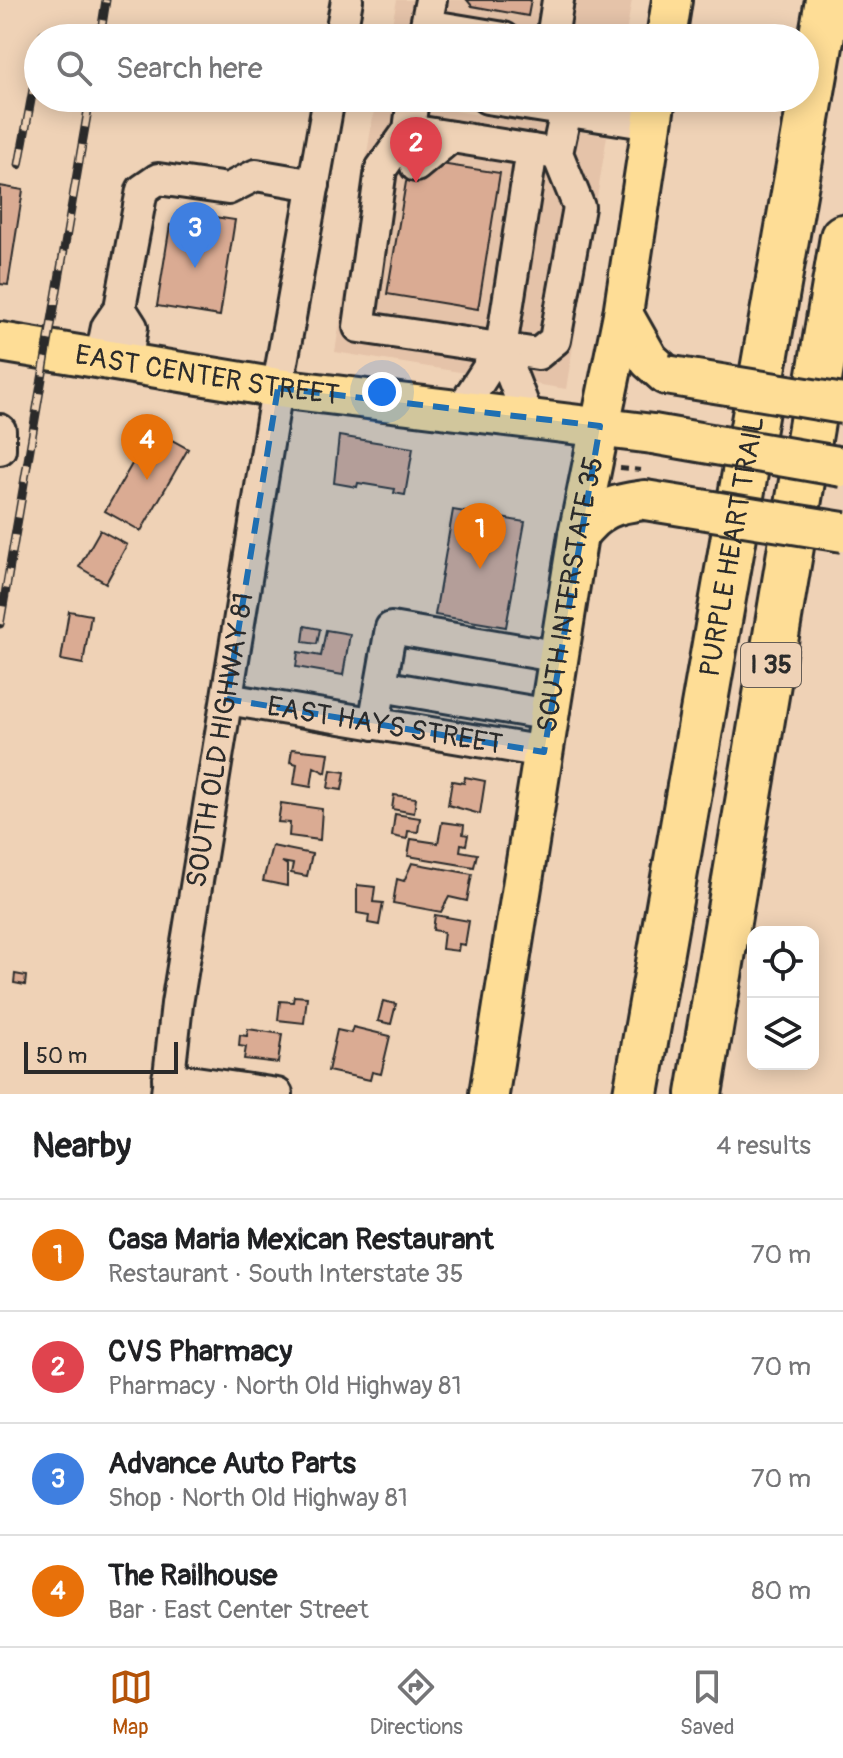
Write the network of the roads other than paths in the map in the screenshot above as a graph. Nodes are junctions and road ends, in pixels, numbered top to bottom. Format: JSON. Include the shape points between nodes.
{"nodes":[{"id":1,"x":347,"y":0,"type":"edge"},
{"id":2,"x":431,"y":0,"type":"edge"},
{"id":3,"x":558,"y":0,"type":"edge"},
{"id":4,"x":672,"y":0,"type":"edge"},
{"id":5,"x":828,"y":0,"type":"edge"},
{"id":6,"x":343,"y":24,"type":"edge"},
{"id":7,"x":426,"y":24,"type":"edge"},
{"id":8,"x":554,"y":24,"type":"edge"},
{"id":9,"x":668,"y":24,"type":"edge"},
{"id":10,"x":819,"y":51,"type":"edge"},
{"id":11,"x":327,"y":112,"type":"edge"},
{"id":12,"x":411,"y":112,"type":"edge"},
{"id":13,"x":548,"y":112,"type":"edge"},
{"id":14,"x":653,"y":112,"type":"edge"},
{"id":15,"x":808,"y":112,"type":"edge"},
{"id":16,"x":409,"y":130,"type":"junction"},
{"id":17,"x":451,"y":137,"type":"junction"},
{"id":18,"x":545,"y":152,"type":"junction"},
{"id":19,"x":314,"y":185,"type":"junction"},
{"id":20,"x":843,"y":237,"type":"edge"},
{"id":21,"x":370,"y":248,"type":"junction"},
{"id":22,"x":623,"y":314,"type":"junction"},
{"id":23,"x":0,"y":342,"type":"edge"},
{"id":24,"x":501,"y":348,"type":"junction"},
{"id":25,"x":113,"y":363,"type":"junction"},
{"id":26,"x":278,"y":388,"type":"junction"},
{"id":27,"x":843,"y":404,"type":"edge"},
{"id":28,"x":461,"y":410,"type":"junction"},
{"id":29,"x":528,"y":417,"type":"junction"},
{"id":30,"x":600,"y":426,"type":"junction"},
{"id":31,"x":0,"y":430,"type":"edge"},
{"id":32,"x":0,"y":449,"type":"edge"},
{"id":33,"x":843,"y":467,"type":"edge"},
{"id":34,"x":649,"y":468,"type":"junction"},
{"id":35,"x":843,"y":532,"type":"edge"},
{"id":36,"x":578,"y":535,"type":"junction"},
{"id":37,"x":560,"y":657,"type":"junction"},
{"id":38,"x":381,"y":686,"type":"junction"},
{"id":39,"x":227,"y":699,"type":"junction"},
{"id":40,"x":550,"y":715,"type":"junction"},
{"id":41,"x":374,"y":724,"type":"junction"},
{"id":42,"x":544,"y":752,"type":"junction"},
{"id":43,"x":168,"y":1086,"type":"edge"},
{"id":44,"x":277,"y":1094,"type":"edge"},
{"id":45,"x":489,"y":1094,"type":"edge"},
{"id":46,"x":636,"y":1094,"type":"edge"},
{"id":47,"x":699,"y":1094,"type":"edge"}],
"edges":[{"from":1,"to":6,"type":"street"},
{"from":2,"to":7,"type":"street"},
{"from":3,"to":8,"type":"street"},
{"from":4,"to":9,"type":"main road"},
{"from":5,"to":10,"type":"highway","name":"PURPLE HEART TRAIL","number":"I 35"},
{"from":11,"to":19,"type":"street","name":"SOUTH OLD HIGHWAY 81"},
{"from":12,"to":16,"type":"street"},
{"from":13,"to":18,"type":"street"},
{"from":14,"to":22,"type":"main road","name":"SOUTH INTERSTATE 35"},
{"from":15,"to":46,"type":"highway","name":"PURPLE HEART TRAIL","number":"I 35"},
{"from":16,"to":17,"type":"street"},
{"from":16,"to":21,"type":"street","via":[[381,169]]},
{"from":17,"to":18,"type":"street"},
{"from":17,"to":21,"type":"street","via":[[389,187],[381,232]]},
{"from":18,"to":24,"type":"street"},
{"from":18,"to":24,"type":"street","via":[[579,207],[555,340],[538,354]]},
{"from":19,"to":25,"type":"street","via":[[256,175],[228,189],[149,182],[142,190],[120,308],[132,327]]},
{"from":19,"to":26,"type":"street","name":"SOUTH OLD HIGHWAY 81"},
{"from":20,"to":47,"type":"highway","name":"PURPLE HEART TRAIL","number":"I 35"},
{"from":21,"to":24,"type":"street","via":[[359,327]]},
{"from":22,"to":27,"type":"main road","bridge":true,"via":[[649,360],[666,375]]},
{"from":22,"to":30,"type":"main road","name":"SOUTH INTERSTATE 35"},
{"from":23,"to":25,"type":"main road","name":"EAST CENTER STREET"},
{"from":24,"to":28,"type":"street"},
{"from":24,"to":29,"type":"street"},
{"from":25,"to":26,"type":"main road","name":"EAST CENTER STREET"},
{"from":26,"to":28,"type":"main road","name":"EAST CENTER STREET"},
{"from":26,"to":39,"type":"street","name":"SOUTH OLD HIGHWAY 81"},
{"from":28,"to":29,"type":"main road","name":"EAST CENTER STREET"},
{"from":29,"to":30,"type":"main road","name":"EAST CENTER STREET"},
{"from":30,"to":34,"type":"main road","name":"EAST CENTER STREET"},
{"from":30,"to":36,"type":"main road","name":"SOUTH INTERSTATE 35"},
{"from":31,"to":32,"type":"street"},
{"from":33,"to":34,"type":"main road","name":"EAST CENTER STREET","bridge":true},
{"from":34,"to":35,"type":"main road","bridge":true},
{"from":34,"to":36,"type":"main road","via":[[620,503],[594,514]]},
{"from":36,"to":37,"type":"main road","name":"SOUTH INTERSTATE 35"},
{"from":37,"to":38,"type":"street","via":[[391,628]]},
{"from":37,"to":40,"type":"main road","name":"SOUTH INTERSTATE 35"},
{"from":38,"to":40,"type":"street"},
{"from":38,"to":41,"type":"street"},
{"from":39,"to":41,"type":"street","name":"EAST HAYS STREET"},
{"from":39,"to":43,"type":"street","name":"SOUTH OLD HIGHWAY 81"},
{"from":40,"to":42,"type":"main road","name":"SOUTH INTERSTATE 35"},
{"from":41,"to":42,"type":"street","name":"EAST HAYS STREET"},
{"from":42,"to":45,"type":"main road","name":"SOUTH INTERSTATE 35"},
{"from":43,"to":44,"type":"street"}]}
